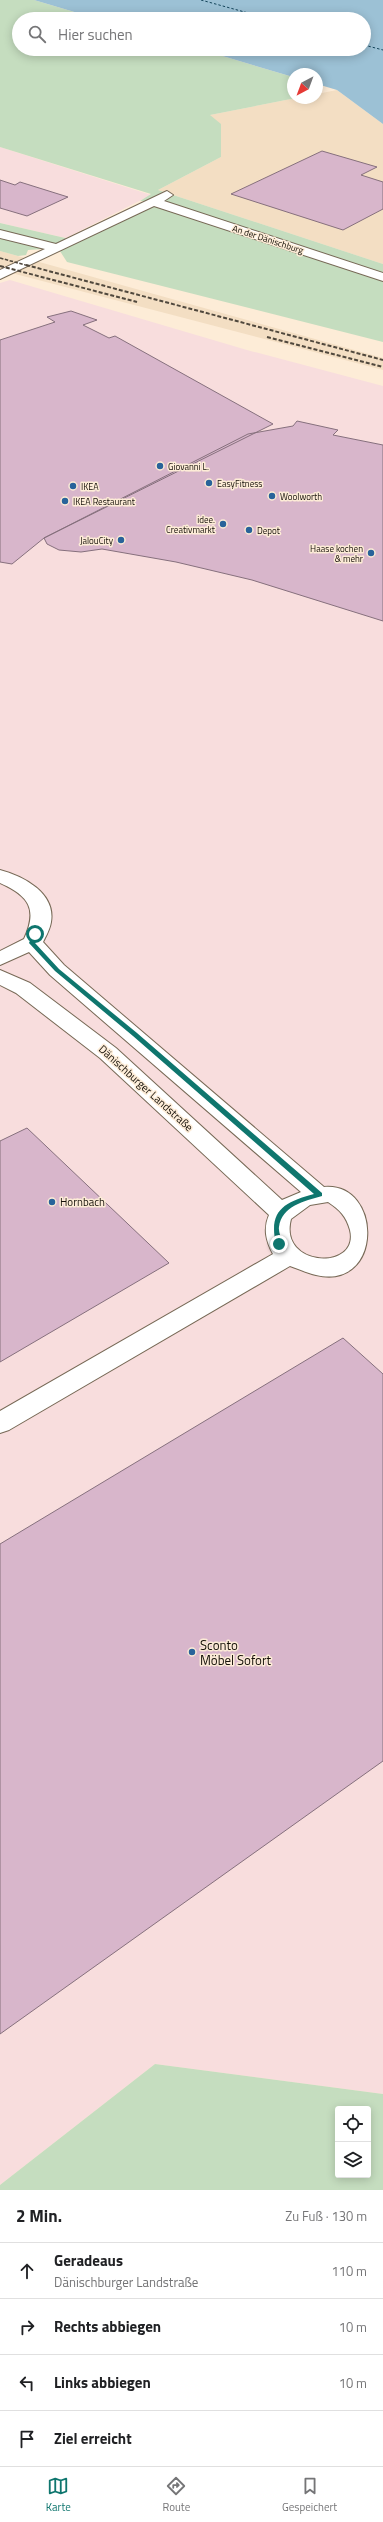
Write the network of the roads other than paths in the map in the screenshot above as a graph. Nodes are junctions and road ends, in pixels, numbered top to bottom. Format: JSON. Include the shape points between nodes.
{"nodes":[{"id":1,"x":170,"y":193,"type":"dead end"},
{"id":2,"x":154,"y":202,"type":"junction"},
{"id":3,"x":0,"y":234,"type":"edge"},
{"id":4,"x":58,"y":248,"type":"junction"},
{"id":5,"x":0,"y":275,"type":"edge"},
{"id":6,"x":383,"y":277,"type":"edge"},
{"id":7,"x":0,"y":876,"type":"edge"},
{"id":8,"x":32,"y":943,"type":"junction"},
{"id":9,"x":0,"y":959,"type":"edge"},
{"id":10,"x":0,"y":977,"type":"edge"},
{"id":11,"x":319,"y":1195,"type":"junction"},
{"id":12,"x":281,"y":1213,"type":"junction"},
{"id":13,"x":288,"y":1256,"type":"junction"},
{"id":14,"x":0,"y":1423,"type":"edge"}],
"edges":[{"from":1,"to":2,"type":"street"},
{"from":2,"to":4,"type":"street"},
{"from":2,"to":6,"type":"street","name":"An der Dänischburg"},
{"from":3,"to":4,"type":"street"},
{"from":4,"to":5,"type":"street"},
{"from":7,"to":8,"type":"street","via":[[29,891],[40,905],[41,919]]},
{"from":8,"to":9,"type":"street"},
{"from":8,"to":11,"type":"street","via":[[57,970]]},
{"from":10,"to":12,"type":"street","name":"Dänischburger Landstraße","via":[[23,988],[108,1053]]},
{"from":11,"to":12,"type":"street","via":[[294,1202]]},
{"from":11,"to":13,"type":"street","via":[[332,1194],[352,1198],[373,1212],[379,1220],[382,1235],[380,1247],[364,1261],[341,1268],[308,1266]]},
{"from":12,"to":13,"type":"street","via":[[275,1228],[279,1244]]},
{"from":13,"to":14,"type":"street"}]}
